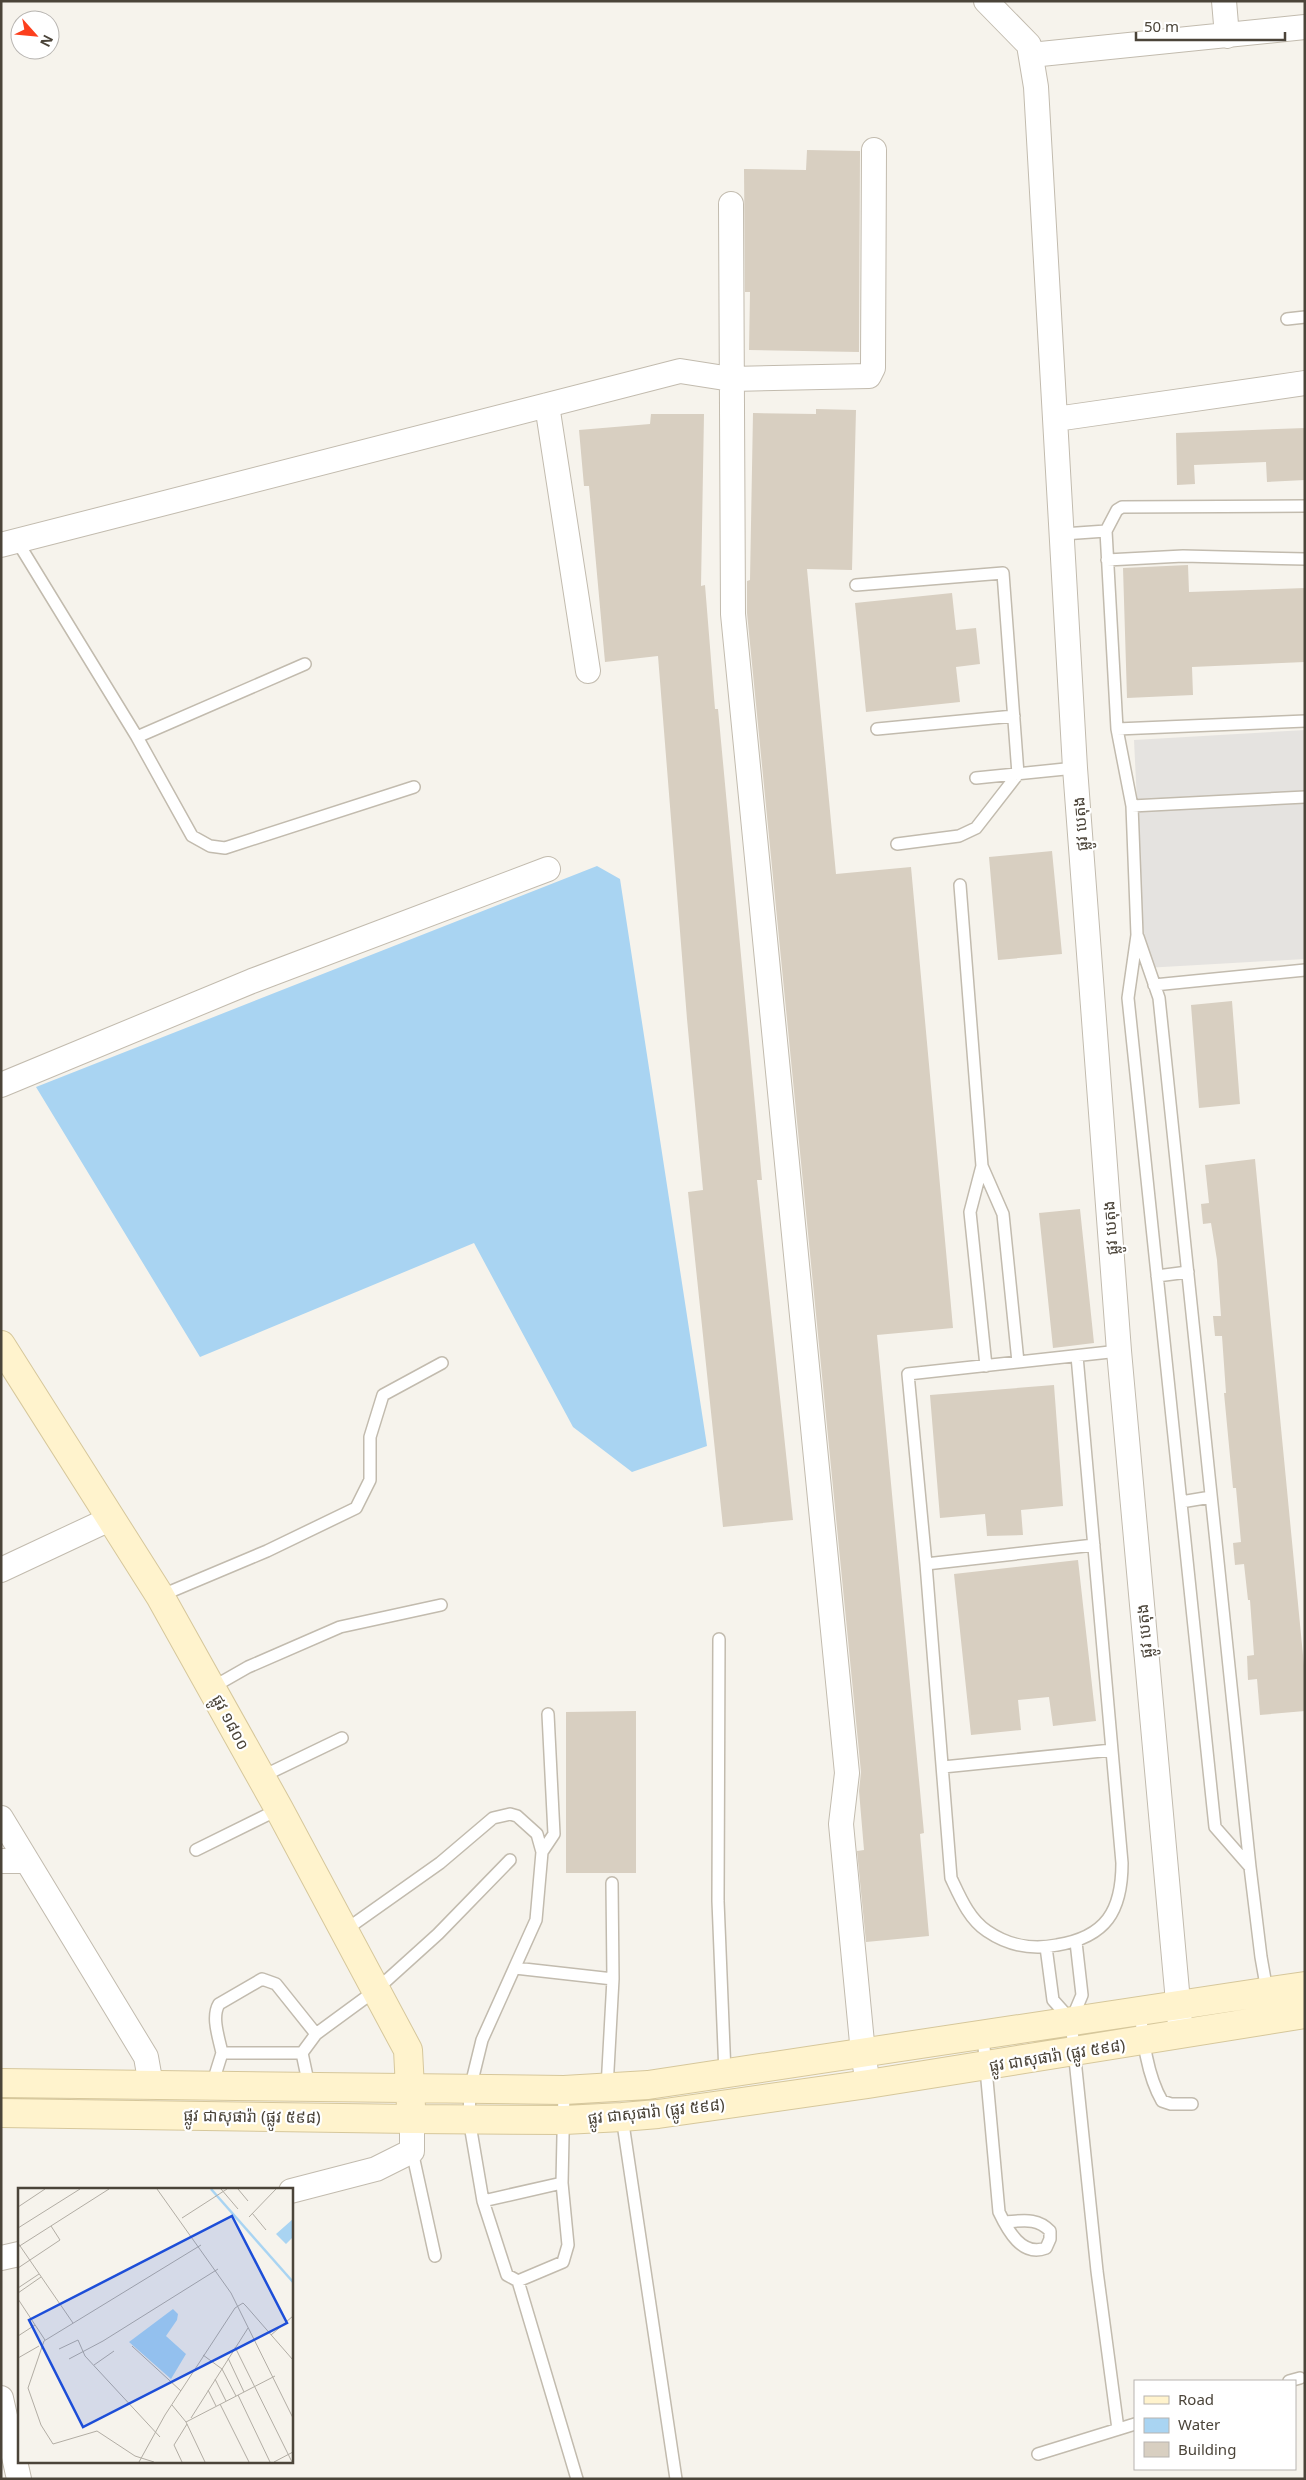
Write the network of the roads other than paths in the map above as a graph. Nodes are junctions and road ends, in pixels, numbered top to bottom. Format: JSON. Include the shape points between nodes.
{"nodes":[{"id":1,"x":986,"y":1,"type":"edge"},
{"id":2,"x":1224,"y":1,"type":"edge"},
{"id":3,"x":1305,"y":27,"type":"edge"},
{"id":4,"x":1227,"y":36,"type":"junction"},
{"id":5,"x":1031,"y":55,"type":"junction"},
{"id":6,"x":874,"y":150,"type":"dead end"},
{"id":7,"x":731,"y":204,"type":"dead end"},
{"id":8,"x":1305,"y":317,"type":"edge"},
{"id":9,"x":1287,"y":319,"type":"dead end"},
{"id":10,"x":731,"y":379,"type":"junction"},
{"id":11,"x":1305,"y":383,"type":"edge"},
{"id":12,"x":547,"y":406,"type":"junction"},
{"id":13,"x":1056,"y":419,"type":"junction"},
{"id":14,"x":1305,"y":506,"type":"edge"},
{"id":15,"x":1106,"y":531,"type":"junction"},
{"id":16,"x":1063,"y":534,"type":"junction"},
{"id":17,"x":9,"y":543,"type":"edge"},
{"id":18,"x":1305,"y":559,"type":"edge"},
{"id":19,"x":1107,"y":560,"type":"junction"},
{"id":20,"x":856,"y":585,"type":"dead end"},
{"id":21,"x":304,"y":664,"type":"dead end"},
{"id":22,"x":588,"y":671,"type":"dead end"},
{"id":23,"x":1014,"y":716,"type":"junction"},
{"id":24,"x":1305,"y":721,"type":"edge"},
{"id":25,"x":877,"y":729,"type":"dead end"},
{"id":26,"x":1117,"y":729,"type":"junction"},
{"id":27,"x":137,"y":738,"type":"junction"},
{"id":28,"x":1075,"y":768,"type":"junction"},
{"id":29,"x":1018,"y":774,"type":"junction"},
{"id":30,"x":976,"y":778,"type":"dead end"},
{"id":31,"x":414,"y":787,"type":"dead end"},
{"id":32,"x":1305,"y":796,"type":"edge"},
{"id":33,"x":1132,"y":806,"type":"junction"},
{"id":34,"x":897,"y":844,"type":"dead end"},
{"id":35,"x":548,"y":869,"type":"dead end"},
{"id":36,"x":960,"y":885,"type":"dead end"},
{"id":37,"x":1137,"y":935,"type":"junction"},
{"id":38,"x":1305,"y":970,"type":"edge"},
{"id":39,"x":1154,"y":985,"type":"junction"},
{"id":40,"x":1,"y":1085,"type":"edge"},
{"id":41,"x":982,"y":1166,"type":"junction"},
{"id":42,"x":1188,"y":1272,"type":"junction"},
{"id":43,"x":1157,"y":1276,"type":"junction"},
{"id":44,"x":1,"y":1345,"type":"edge"},
{"id":45,"x":1119,"y":1351,"type":"junction"},
{"id":46,"x":1077,"y":1356,"type":"junction"},
{"id":47,"x":1018,"y":1362,"type":"junction"},
{"id":48,"x":442,"y":1363,"type":"dead end"},
{"id":49,"x":986,"y":1366,"type":"junction"},
{"id":50,"x":1211,"y":1497,"type":"junction"},
{"id":51,"x":1181,"y":1502,"type":"junction"},
{"id":52,"x":112,"y":1518,"type":"junction"},
{"id":53,"x":1094,"y":1545,"type":"junction"},
{"id":54,"x":926,"y":1564,"type":"junction"},
{"id":55,"x":1,"y":1570,"type":"edge"},
{"id":56,"x":160,"y":1596,"type":"junction"},
{"id":57,"x":441,"y":1606,"type":"dead end"},
{"id":58,"x":719,"y":1639,"type":"dead end"},
{"id":59,"x":213,"y":1687,"type":"junction"},
{"id":60,"x":548,"y":1714,"type":"dead end"},
{"id":61,"x":342,"y":1738,"type":"dead end"},
{"id":62,"x":1112,"y":1750,"type":"junction"},
{"id":63,"x":943,"y":1767,"type":"junction"},
{"id":64,"x":261,"y":1777,"type":"junction"},
{"id":65,"x":279,"y":1809,"type":"junction"},
{"id":66,"x":1,"y":1818,"type":"edge"},
{"id":67,"x":196,"y":1850,"type":"dead end"},
{"id":68,"x":542,"y":1852,"type":"junction"},
{"id":69,"x":510,"y":1860,"type":"dead end"},
{"id":70,"x":1,"y":1861,"type":"edge"},
{"id":71,"x":27,"y":1861,"type":"junction"},
{"id":72,"x":1250,"y":1867,"type":"junction"},
{"id":73,"x":612,"y":1883,"type":"dead end"},
{"id":74,"x":344,"y":1931,"type":"junction"},
{"id":75,"x":1076,"y":1942,"type":"junction"},
{"id":76,"x":1046,"y":1947,"type":"junction"},
{"id":77,"x":515,"y":1968,"type":"junction"},
{"id":78,"x":613,"y":1979,"type":"junction"},
{"id":79,"x":1305,"y":1986,"type":"edge"},
{"id":80,"x":376,"y":1990,"type":"junction"},
{"id":81,"x":1269,"y":1992,"type":"junction"},
{"id":82,"x":1177,"y":2004,"type":"junction"},
{"id":83,"x":1140,"y":2010,"type":"junction"},
{"id":84,"x":1305,"y":2014,"type":"edge"},
{"id":85,"x":1272,"y":2019,"type":"junction"},
{"id":86,"x":1071,"y":2021,"type":"junction"},
{"id":87,"x":316,"y":2034,"type":"junction"},
{"id":88,"x":1181,"y":2035,"type":"junction"},
{"id":89,"x":983,"y":2036,"type":"junction"},
{"id":90,"x":1144,"y":2041,"type":"junction"},
{"id":91,"x":222,"y":2052,"type":"junction"},
{"id":92,"x":302,"y":2053,"type":"junction"},
{"id":93,"x":863,"y":2053,"type":"junction"},
{"id":94,"x":1076,"y":2053,"type":"junction"},
{"id":95,"x":985,"y":2067,"type":"junction"},
{"id":96,"x":726,"y":2074,"type":"junction"},
{"id":97,"x":1,"y":2083,"type":"edge"},
{"id":98,"x":868,"y":2084,"type":"junction"},
{"id":99,"x":151,"y":2085,"type":"junction"},
{"id":100,"x":212,"y":2085,"type":"junction"},
{"id":101,"x":309,"y":2086,"type":"junction"},
{"id":102,"x":607,"y":2088,"type":"junction"},
{"id":103,"x":470,"y":2089,"type":"junction"},
{"id":104,"x":410,"y":2090,"type":"junction"},
{"id":105,"x":564,"y":2090,"type":"junction"},
{"id":106,"x":1192,"y":2104,"type":"dead end"},
{"id":107,"x":1,"y":2113,"type":"edge"},
{"id":108,"x":622,"y":2117,"type":"junction"},
{"id":109,"x":412,"y":2119,"type":"junction"},
{"id":110,"x":469,"y":2119,"type":"junction"},
{"id":111,"x":564,"y":2120,"type":"junction"},
{"id":112,"x":412,"y":2151,"type":"junction"},
{"id":113,"x":562,"y":2183,"type":"junction"},
{"id":114,"x":292,"y":2191,"type":"edge"},
{"id":115,"x":483,"y":2201,"type":"junction"},
{"id":116,"x":1004,"y":2222,"type":"dead end"},
{"id":117,"x":18,"y":2254,"type":"edge"},
{"id":118,"x":435,"y":2256,"type":"dead end"},
{"id":119,"x":1,"y":2258,"type":"edge"},
{"id":120,"x":518,"y":2281,"type":"junction"},
{"id":121,"x":1,"y":2398,"type":"edge"},
{"id":122,"x":1134,"y":2424,"type":"edge"},
{"id":123,"x":1118,"y":2429,"type":"junction"},
{"id":124,"x":1038,"y":2454,"type":"dead end"},
{"id":125,"x":19,"y":2479,"type":"edge"},
{"id":126,"x":577,"y":2479,"type":"edge"},
{"id":127,"x":676,"y":2479,"type":"edge"}],
"edges":[{"from":1,"to":5,"type":"street","via":[[1029,45]]},
{"from":2,"to":4,"type":"street"},
{"from":3,"to":4,"type":"street"},
{"from":4,"to":5,"type":"street"},
{"from":5,"to":13,"type":"street","name":"ផ្លូវ បេតុង","via":[[1036,87]]},
{"from":6,"to":10,"type":"street","via":[[873,368],[869,376]]},
{"from":7,"to":10,"type":"street"},
{"from":8,"to":9,"type":"lane"},
{"from":10,"to":12,"type":"street","via":[[680,371]]},
{"from":10,"to":93,"type":"street","via":[[734,614],[848,1773],[841,1824]]},
{"from":11,"to":13,"type":"street"},
{"from":12,"to":17,"type":"street"},
{"from":12,"to":22,"type":"street"},
{"from":13,"to":16,"type":"street","name":"ផ្លូវ បេតុង"},
{"from":14,"to":15,"type":"lane","via":[[1122,507]]},
{"from":15,"to":16,"type":"lane"},
{"from":15,"to":19,"type":"lane"},
{"from":16,"to":28,"type":"street","name":"ផ្លូវ បេតុង"},
{"from":17,"to":27,"type":"lane"},
{"from":18,"to":19,"type":"lane","via":[[1183,556]]},
{"from":19,"to":26,"type":"lane"},
{"from":20,"to":23,"type":"lane","via":[[1003,572]]},
{"from":21,"to":27,"type":"lane"},
{"from":23,"to":25,"type":"lane"},
{"from":23,"to":29,"type":"lane"},
{"from":24,"to":26,"type":"lane"},
{"from":26,"to":33,"type":"lane"},
{"from":27,"to":31,"type":"lane","via":[[192,836],[210,846],[224,848]]},
{"from":28,"to":29,"type":"lane"},
{"from":28,"to":45,"type":"street","name":"ផ្លូវ បេតុង"},
{"from":29,"to":30,"type":"lane"},
{"from":29,"to":34,"type":"lane","via":[[976,828],[959,836]]},
{"from":32,"to":33,"type":"lane"},
{"from":33,"to":37,"type":"lane"},
{"from":35,"to":40,"type":"street","via":[[252,981]]},
{"from":36,"to":41,"type":"lane"},
{"from":37,"to":39,"type":"lane"},
{"from":37,"to":43,"type":"lane","via":[[1128,998]]},
{"from":38,"to":39,"type":"lane"},
{"from":39,"to":42,"type":"lane","via":[[1159,998]]},
{"from":41,"to":47,"type":"lane","via":[[1003,1214]]},
{"from":41,"to":49,"type":"lane","via":[[970,1212]]},
{"from":42,"to":43,"type":"lane"},
{"from":42,"to":50,"type":"lane"},
{"from":43,"to":51,"type":"lane"},
{"from":44,"to":52,"type":"main road","name":"ផ្លូវ ១៨០០"},
{"from":45,"to":46,"type":"lane"},
{"from":45,"to":82,"type":"street","name":"ផ្លូវ បេតុង"},
{"from":46,"to":47,"type":"lane"},
{"from":46,"to":53,"type":"lane"},
{"from":47,"to":49,"type":"lane"},
{"from":48,"to":56,"type":"lane","via":[[383,1395],[370,1437],[370,1480],[356,1508]]},
{"from":49,"to":54,"type":"lane","via":[[908,1374]]},
{"from":50,"to":51,"type":"lane"},
{"from":50,"to":72,"type":"lane"},
{"from":51,"to":72,"type":"lane","via":[[1215,1827]]},
{"from":52,"to":55,"type":"street"},
{"from":52,"to":56,"type":"main road","name":"ផ្លូវ ១៨០០"},
{"from":53,"to":54,"type":"lane"},
{"from":53,"to":62,"type":"lane"},
{"from":54,"to":63,"type":"lane"},
{"from":56,"to":59,"type":"main road","name":"ផ្លូវ ១៨០០"},
{"from":57,"to":59,"type":"lane","via":[[340,1627],[248,1667]]},
{"from":58,"to":96,"type":"lane","via":[[718,1901]]},
{"from":59,"to":64,"type":"main road","name":"ផ្លូវ ១៨០០"},
{"from":60,"to":68,"type":"lane","via":[[554,1834]]},
{"from":61,"to":64,"type":"lane"},
{"from":62,"to":63,"type":"lane"},
{"from":62,"to":75,"type":"lane","via":[[1122,1884],[1116,1906],[1105,1922],[1095,1934]]},
{"from":63,"to":76,"type":"lane","via":[[951,1878],[967,1911],[986,1931],[1004,1941],[1027,1948]]},
{"from":64,"to":65,"type":"main road","name":"ផ្លូវ ១៨០០"},
{"from":65,"to":67,"type":"lane"},
{"from":65,"to":74,"type":"main road","name":"ផ្លូវ ១៨០០"},
{"from":66,"to":71,"type":"street"},
{"from":68,"to":74,"type":"lane","via":[[537,1834],[524,1822],[510,1814],[493,1818],[440,1863]]},
{"from":68,"to":77,"type":"lane","via":[[536,1920]]},
{"from":69,"to":80,"type":"lane","via":[[438,1934]]},
{"from":70,"to":71,"type":"street"},
{"from":71,"to":99,"type":"street","via":[[146,2057]]},
{"from":72,"to":81,"type":"lane","via":[[1261,1957]]},
{"from":73,"to":78,"type":"lane"},
{"from":74,"to":80,"type":"main road","name":"ផ្លូវ ១៨០០"},
{"from":75,"to":76,"type":"lane"},
{"from":75,"to":86,"type":"lane","via":[[1082,1995]]},
{"from":76,"to":86,"type":"lane","via":[[1053,2000]]},
{"from":77,"to":78,"type":"lane"},
{"from":77,"to":103,"type":"lane","via":[[482,2040]]},
{"from":78,"to":102,"type":"lane"},
{"from":79,"to":81,"type":"main road","name":"ផ្លូវ ជាសុផារ៉ា (ផ្លូវ ៥៩៨)"},
{"from":80,"to":87,"type":"lane"},
{"from":80,"to":104,"type":"main road","name":"ផ្លូវ ១៨០០","via":[[408,2050]]},
{"from":81,"to":82,"type":"main road","name":"ផ្លូវ ជាសុផារ៉ា (ផ្លូវ ៥៩៨)"},
{"from":81,"to":85,"type":"lane"},
{"from":82,"to":83,"type":"main road","name":"ផ្លូវ ជាសុផារ៉ា (ផ្លូវ ៥៩៨)"},
{"from":82,"to":88,"type":"street","name":"ផ្លូវ បេតុង"},
{"from":83,"to":86,"type":"main road","name":"ផ្លូវ ជាសុផារ៉ា (ផ្លូវ ៥៩៨)"},
{"from":83,"to":90,"type":"lane"},
{"from":84,"to":85,"type":"main road","name":"ផ្លូវ ជាសុផារ៉ា (ផ្លូវ ៥៩៨)"},
{"from":85,"to":88,"type":"main road","name":"ផ្លូវ ជាសុផារ៉ា (ផ្លូវ ៥៩៨)"},
{"from":86,"to":89,"type":"main road","name":"ផ្លូវ ជាសុផារ៉ា (ផ្លូវ ៥៩៨)"},
{"from":86,"to":94,"type":"lane"},
{"from":87,"to":91,"type":"lane","via":[[276,1984],[262,1979],[216,2008]]},
{"from":87,"to":92,"type":"lane"},
{"from":88,"to":90,"type":"main road","name":"ផ្លូវ ជាសុផារ៉ា (ផ្លូវ ៥៩៨)"},
{"from":89,"to":93,"type":"main road","name":"ផ្លូវ ជាសុផារ៉ា (ផ្លូវ ៥៩៨)"},
{"from":89,"to":95,"type":"lane"},
{"from":90,"to":94,"type":"main road","name":"ផ្លូវ ជាសុផារ៉ា (ផ្លូវ ៥៩៨)"},
{"from":90,"to":106,"type":"lane","via":[[1162,2101]]},
{"from":91,"to":92,"type":"lane"},
{"from":91,"to":100,"type":"lane"},
{"from":92,"to":101,"type":"lane"},
{"from":93,"to":96,"type":"main road","name":"ផ្លូវ ជាសុផារ៉ា (ផ្លូវ ៥៩៨)"},
{"from":93,"to":98,"type":"street"},
{"from":94,"to":95,"type":"main road","name":"ផ្លូវ ជាសុផារ៉ា (ផ្លូវ ៥៩៨)"},
{"from":94,"to":123,"type":"lane","via":[[1096,2271]]},
{"from":95,"to":98,"type":"main road","name":"ផ្លូវ ជាសុផារ៉ា (ផ្លូវ ៥៩៨)"},
{"from":95,"to":116,"type":"lane","via":[[997,2203]]},
{"from":96,"to":102,"type":"main road","name":"ផ្លូវ ជាសុផារ៉ា (ផ្លូវ ៥៩៨)"},
{"from":97,"to":99,"type":"main road","name":"ផ្លូវ ជាសុផារ៉ា (ផ្លូវ ៥៩៨)"},
{"from":98,"to":108,"type":"main road","name":"ផ្លូវ ជាសុផារ៉ា (ផ្លូវ ៥៩៨)"},
{"from":99,"to":100,"type":"main road","name":"ផ្លូវ ជាសុផារ៉ា (ផ្លូវ ៥៩៨)"},
{"from":100,"to":101,"type":"main road","name":"ផ្លូវ ជាសុផារ៉ា (ផ្លូវ ៥៩៨)"},
{"from":101,"to":104,"type":"main road","name":"ផ្លូវ ជាសុផារ៉ា (ផ្លូវ ៥៩៨)"},
{"from":102,"to":105,"type":"main road","name":"ផ្លូវ ជាសុផារ៉ា (ផ្លូវ ៥៩៨)"},
{"from":103,"to":104,"type":"main road","name":"ផ្លូវ ជាសុផារ៉ា (ផ្លូវ ៥៩៨)"},
{"from":103,"to":105,"type":"main road","name":"ផ្លូវ ជាសុផារ៉ា (ផ្លូវ ៥៩៨)"},
{"from":103,"to":110,"type":"lane"},
{"from":104,"to":109,"type":"main road","name":"ផ្លូវ ១៨០០"},
{"from":105,"to":111,"type":"lane"},
{"from":107,"to":109,"type":"main road","name":"ផ្លូវ ជាសុផារ៉ា (ផ្លូវ ៥៩៨)"},
{"from":108,"to":111,"type":"main road","name":"ផ្លូវ ជាសុផារ៉ា (ផ្លូវ ៥៩៨)"},
{"from":108,"to":127,"type":"lane"},
{"from":109,"to":110,"type":"main road","name":"ផ្លូវ ជាសុផារ៉ា (ផ្លូវ ៥៩៨)"},
{"from":109,"to":112,"type":"street"},
{"from":110,"to":111,"type":"main road","name":"ផ្លូវ ជាសុផារ៉ា (ផ្លូវ ៥៩៨)"},
{"from":110,"to":115,"type":"lane"},
{"from":111,"to":113,"type":"lane"},
{"from":112,"to":114,"type":"street","via":[[376,2169]]},
{"from":112,"to":118,"type":"lane"},
{"from":113,"to":115,"type":"lane"},
{"from":113,"to":120,"type":"lane","via":[[568,2245],[563,2262]]},
{"from":115,"to":120,"type":"lane","via":[[508,2275]]},
{"from":117,"to":119,"type":"street"},
{"from":120,"to":126,"type":"lane"},
{"from":121,"to":125,"type":"street"},
{"from":122,"to":123,"type":"lane"},
{"from":123,"to":124,"type":"lane"}]}
